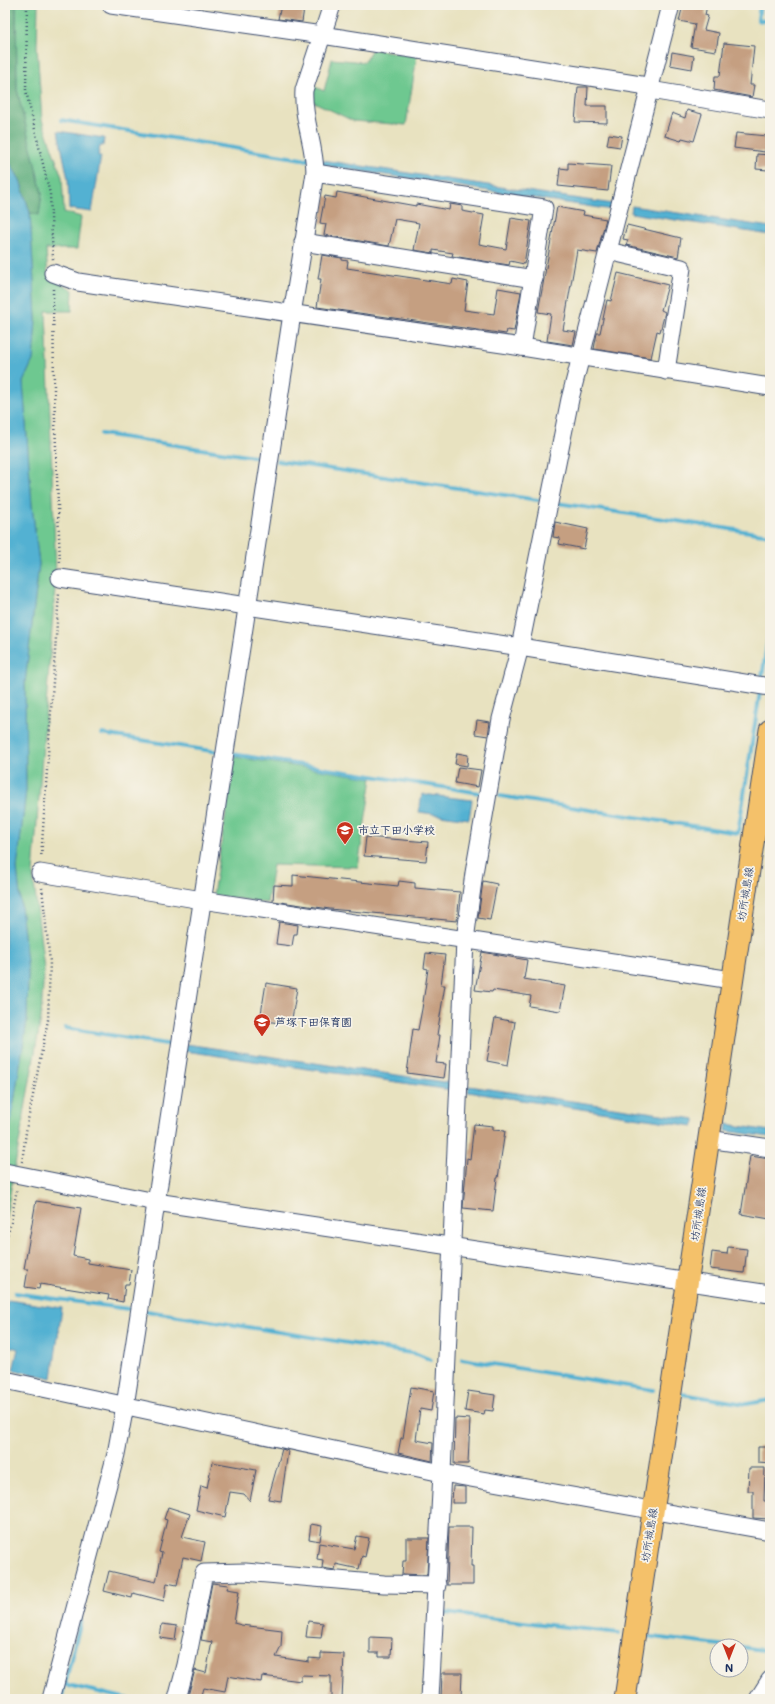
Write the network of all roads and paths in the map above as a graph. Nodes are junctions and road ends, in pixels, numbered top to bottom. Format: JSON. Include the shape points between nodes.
{"nodes":[{"id":1,"x":27,"y":5,"type":"edge"},
{"id":2,"x":111,"y":5,"type":"edge"},
{"id":3,"x":332,"y":5,"type":"edge"},
{"id":4,"x":671,"y":5,"type":"edge"},
{"id":5,"x":172,"y":9,"type":"edge"},
{"id":6,"x":322,"y":35,"type":"junction"},
{"id":7,"x":650,"y":90,"type":"junction"},
{"id":8,"x":770,"y":110,"type":"edge"},
{"id":9,"x":315,"y":173,"type":"junction"},
{"id":10,"x":303,"y":242,"type":"junction"},
{"id":11,"x":608,"y":251,"type":"junction"},
{"id":12,"x":53,"y":273,"type":"junction"},
{"id":13,"x":534,"y":278,"type":"junction"},
{"id":14,"x":292,"y":314,"type":"junction"},
{"id":15,"x":522,"y":347,"type":"junction"},
{"id":16,"x":580,"y":358,"type":"junction"},
{"id":17,"x":666,"y":371,"type":"junction"},
{"id":18,"x":770,"y":387,"type":"edge"},
{"id":19,"x":60,"y":578,"type":"junction"},
{"id":20,"x":248,"y":606,"type":"junction"},
{"id":21,"x":520,"y":647,"type":"junction"},
{"id":22,"x":770,"y":687,"type":"edge"},
{"id":23,"x":770,"y":730,"type":"edge"},
{"id":24,"x":40,"y":873,"type":"junction"},
{"id":25,"x":202,"y":900,"type":"junction"},
{"id":26,"x":465,"y":940,"type":"junction"},
{"id":27,"x":732,"y":980,"type":"junction"},
{"id":28,"x":708,"y":1139,"type":"junction"},
{"id":29,"x":770,"y":1148,"type":"edge"},
{"id":30,"x":13,"y":1174,"type":"edge"},
{"id":31,"x":156,"y":1202,"type":"junction"},
{"id":32,"x":5,"y":1242,"type":"edge"},
{"id":33,"x":452,"y":1247,"type":"junction"},
{"id":34,"x":688,"y":1281,"type":"junction"},
{"id":35,"x":770,"y":1294,"type":"edge"},
{"id":36,"x":5,"y":1380,"type":"edge"},
{"id":37,"x":125,"y":1406,"type":"junction"},
{"id":38,"x":442,"y":1473,"type":"junction"},
{"id":39,"x":653,"y":1511,"type":"junction"},
{"id":40,"x":770,"y":1531,"type":"edge"},
{"id":41,"x":437,"y":1585,"type":"junction"},
{"id":42,"x":770,"y":1680,"type":"edge"},
{"id":43,"x":51,"y":1699,"type":"edge"},
{"id":44,"x":177,"y":1699,"type":"edge"},
{"id":45,"x":430,"y":1699,"type":"edge"},
{"id":46,"x":624,"y":1699,"type":"edge"},
{"id":47,"x":758,"y":1699,"type":"edge"}],
"edges":[{"from":1,"to":12,"type":"path","via":[[26,91],[50,194]]},
{"from":2,"to":5,"type":"street"},
{"from":3,"to":6,"type":"street"},
{"from":4,"to":7,"type":"street"},
{"from":5,"to":6,"type":"street"},
{"from":6,"to":7,"type":"street","via":[[641,85]]},
{"from":6,"to":9,"type":"street","via":[[304,90],[303,101],[315,156]]},
{"from":7,"to":8,"type":"street"},
{"from":7,"to":11,"type":"street"},
{"from":9,"to":10,"type":"street"},
{"from":9,"to":13,"type":"street","via":[[544,208]]},
{"from":10,"to":13,"type":"street"},
{"from":10,"to":14,"type":"street"},
{"from":11,"to":16,"type":"street"},
{"from":11,"to":17,"type":"street","via":[[682,268]]},
{"from":12,"to":14,"type":"street","via":[[78,282]]},
{"from":12,"to":19,"type":"path"},
{"from":13,"to":15,"type":"street"},
{"from":14,"to":15,"type":"street"},
{"from":14,"to":20,"type":"street"},
{"from":15,"to":16,"type":"street"},
{"from":16,"to":17,"type":"street"},
{"from":16,"to":21,"type":"street"},
{"from":17,"to":18,"type":"street"},
{"from":19,"to":20,"type":"street"},
{"from":19,"to":24,"type":"path"},
{"from":20,"to":21,"type":"street"},
{"from":20,"to":25,"type":"street"},
{"from":21,"to":22,"type":"street"},
{"from":21,"to":26,"type":"street","via":[[501,719],[474,872]]},
{"from":23,"to":27,"type":"main road","name":"坊所城島線"},
{"from":24,"to":25,"type":"street"},
{"from":24,"to":30,"type":"path","via":[[50,962],[48,1020],[27,1125]]},
{"from":25,"to":26,"type":"street"},
{"from":25,"to":31,"type":"street"},
{"from":26,"to":27,"type":"street"},
{"from":26,"to":33,"type":"street"},
{"from":27,"to":28,"type":"main road","name":"坊所城島線"},
{"from":28,"to":29,"type":"street"},
{"from":28,"to":34,"type":"main road","name":"坊所城島線"},
{"from":30,"to":31,"type":"street"},
{"from":30,"to":32,"type":"path","via":[[11,1223]]},
{"from":31,"to":33,"type":"street"},
{"from":31,"to":37,"type":"street"},
{"from":33,"to":34,"type":"street"},
{"from":33,"to":38,"type":"street"},
{"from":34,"to":35,"type":"street"},
{"from":34,"to":39,"type":"main road","name":"坊所城島線"},
{"from":36,"to":37,"type":"street"},
{"from":37,"to":38,"type":"street"},
{"from":37,"to":43,"type":"street","via":[[116,1454]]},
{"from":38,"to":39,"type":"street"},
{"from":38,"to":41,"type":"street"},
{"from":39,"to":40,"type":"street"},
{"from":39,"to":46,"type":"main road","name":"坊所城島線"},
{"from":41,"to":44,"type":"street","via":[[384,1584],[245,1572],[204,1573]]},
{"from":41,"to":45,"type":"street"},
{"from":42,"to":47,"type":"street"}]}
